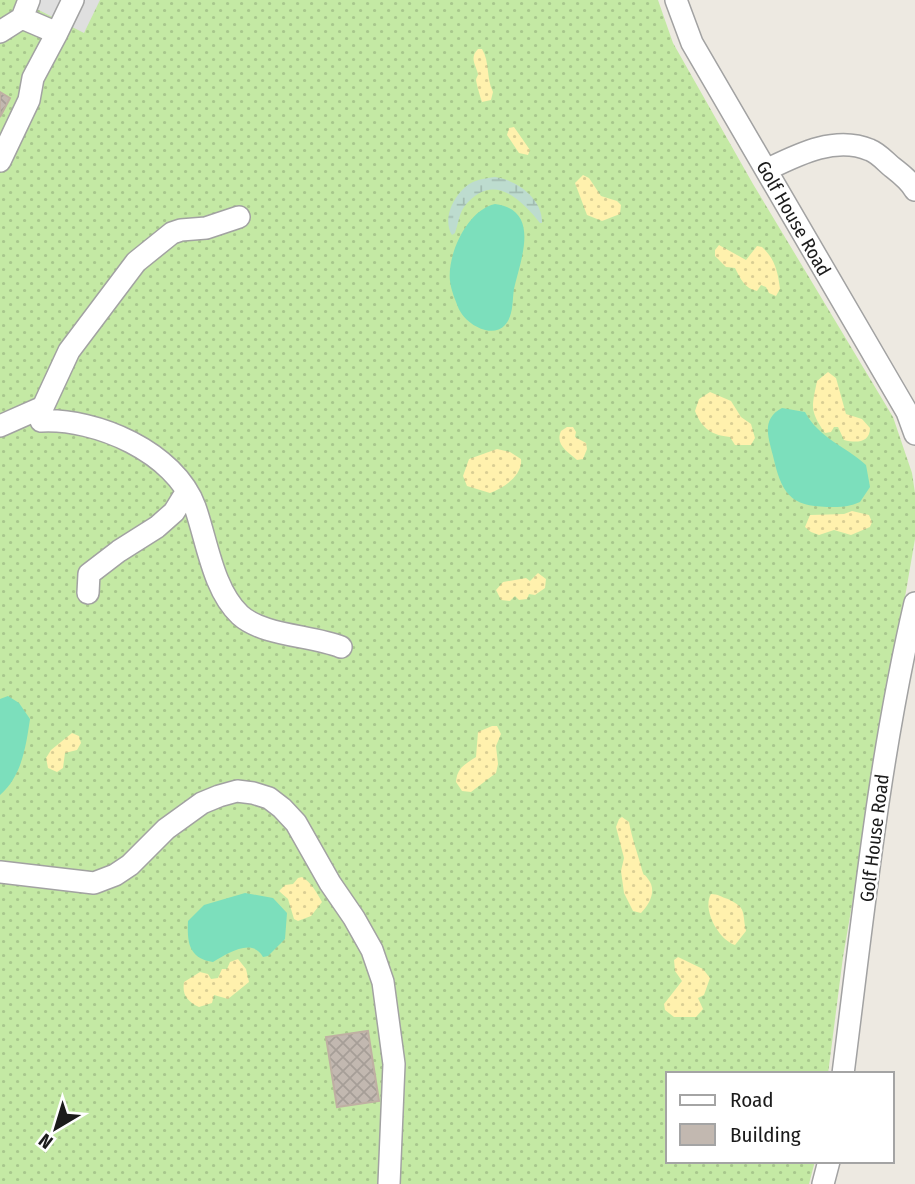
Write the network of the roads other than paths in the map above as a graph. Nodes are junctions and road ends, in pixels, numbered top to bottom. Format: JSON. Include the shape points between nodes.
{"nodes":[{"id":1,"x":73,"y":0,"type":"edge"},
{"id":2,"x":676,"y":0,"type":"edge"},
{"id":3,"x":26,"y":9,"type":"edge"},
{"id":4,"x":0,"y":32,"type":"edge"},
{"id":5,"x":57,"y":33,"type":"junction"},
{"id":6,"x":0,"y":161,"type":"edge"},
{"id":7,"x":766,"y":170,"type":"junction"},
{"id":8,"x":915,"y":190,"type":"edge"},
{"id":9,"x":239,"y":217,"type":"dead end"},
{"id":10,"x":43,"y":407,"type":"junction"},
{"id":11,"x":0,"y":426,"type":"edge"},
{"id":12,"x":915,"y":434,"type":"edge"},
{"id":13,"x":187,"y":491,"type":"junction"},
{"id":14,"x":88,"y":593,"type":"dead end"},
{"id":15,"x":915,"y":603,"type":"edge"},
{"id":16,"x":341,"y":647,"type":"dead end"},
{"id":17,"x":0,"y":872,"type":"edge"},
{"id":18,"x":844,"y":1072,"type":"edge"},
{"id":19,"x":827,"y":1163,"type":"edge"},
{"id":20,"x":389,"y":1184,"type":"edge"},
{"id":21,"x":822,"y":1184,"type":"edge"}],
"edges":[{"from":1,"to":5,"type":"street"},
{"from":2,"to":7,"type":"street","name":"Golf House Road","via":[[692,43]]},
{"from":3,"to":4,"type":"street"},
{"from":3,"to":5,"type":"street"},
{"from":5,"to":6,"type":"street","via":[[33,78],[24,114]]},
{"from":7,"to":8,"type":"street","via":[[816,149],[856,146],[872,150]]},
{"from":7,"to":12,"type":"street","name":"Golf House Road","via":[[907,412]]},
{"from":9,"to":10,"type":"street","via":[[172,233],[136,261],[69,351]]},
{"from":10,"to":11,"type":"street"},
{"from":10,"to":13,"type":"street","via":[[41,421],[93,426],[124,439],[176,473]]},
{"from":13,"to":14,"type":"street","via":[[174,512],[89,574]]},
{"from":13,"to":16,"type":"street","via":[[221,586],[237,612],[252,625]]},
{"from":15,"to":18,"type":"street","name":"Golf House Road","via":[[881,776]]},
{"from":17,"to":20,"type":"street","via":[[94,883],[115,876],[166,829],[219,796],[253,793],[282,808],[354,918],[383,982],[394,1064]]},
{"from":19,"to":21,"type":"street"}]}
